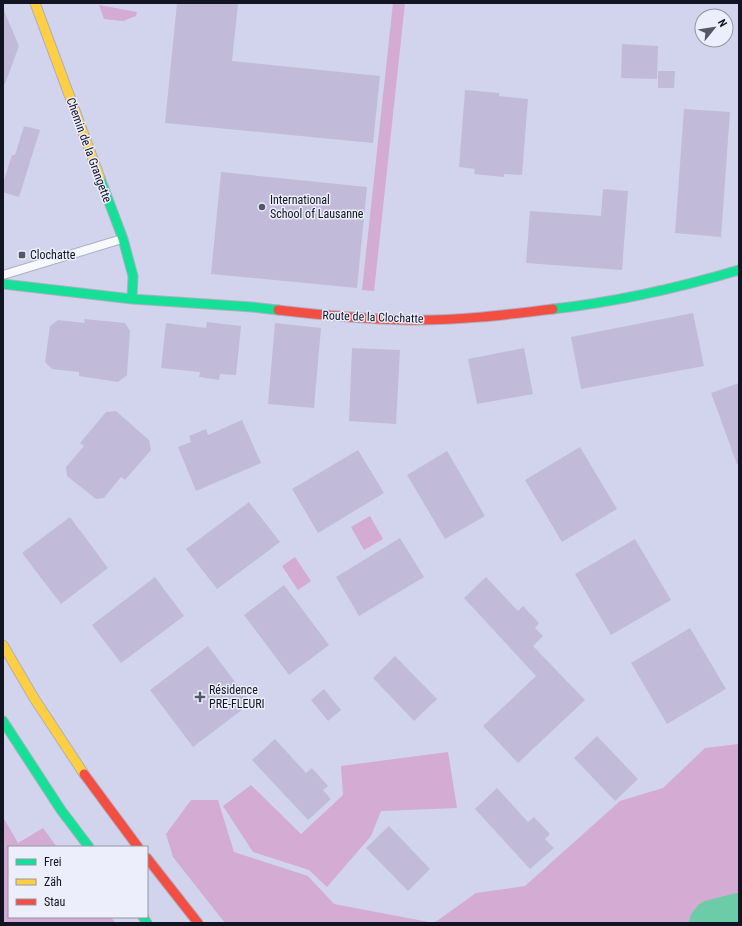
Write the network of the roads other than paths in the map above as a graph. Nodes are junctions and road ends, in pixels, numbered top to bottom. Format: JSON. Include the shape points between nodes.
{"nodes":[{"id":1,"x":35,"y":3,"type":"edge"},
{"id":2,"x":123,"y":239,"type":"junction"},
{"id":3,"x":738,"y":272,"type":"edge"},
{"id":4,"x":3,"y":275,"type":"edge"},
{"id":5,"x":3,"y":284,"type":"edge"},
{"id":6,"x":132,"y":299,"type":"junction"},
{"id":7,"x":3,"y":645,"type":"edge"},
{"id":8,"x":3,"y":721,"type":"edge"},
{"id":9,"x":88,"y":846,"type":"edge"},
{"id":10,"x":137,"y":846,"type":"edge"},
{"id":11,"x":148,"y":859,"type":"edge"},
{"id":12,"x":198,"y":923,"type":"edge"}],
"edges":[{"from":1,"to":2,"type":"main road","name":"Chemin de la Grangette"},
{"from":2,"to":4,"type":"lane"},
{"from":2,"to":6,"type":"main road","name":"Chemin de la Grangette","via":[[133,276]]},
{"from":3,"to":6,"type":"main road","name":"Route de la Clochatte","via":[[628,298],[512,314],[456,318],[407,320],[331,316],[252,307]]},
{"from":5,"to":6,"type":"main road","name":"Route de la Clochatte"},
{"from":7,"to":10,"type":"main road","via":[[63,742]]},
{"from":8,"to":9,"type":"main road"},
{"from":11,"to":12,"type":"main road"}]}
